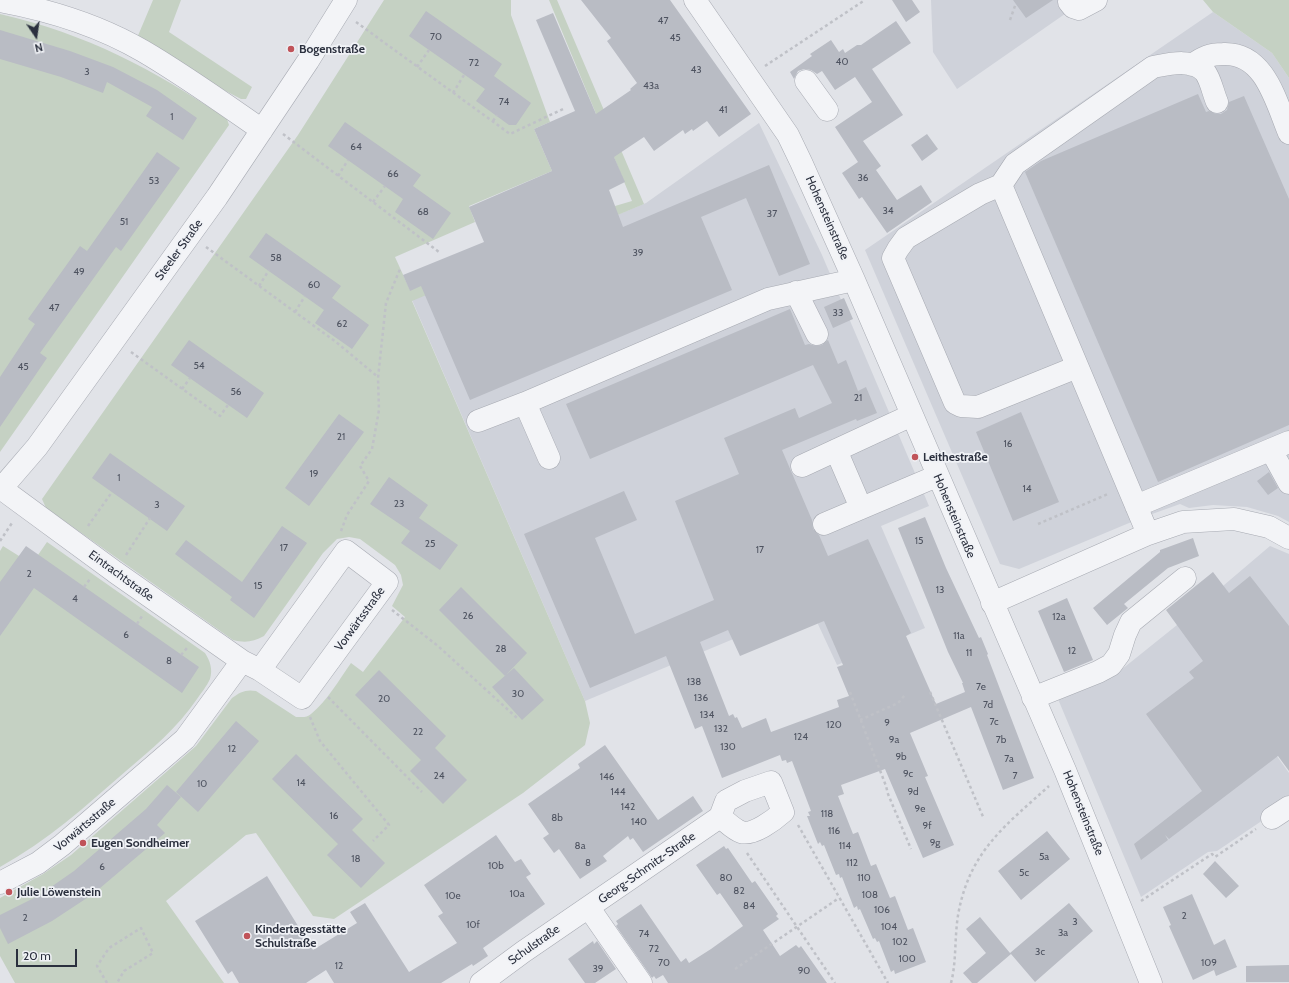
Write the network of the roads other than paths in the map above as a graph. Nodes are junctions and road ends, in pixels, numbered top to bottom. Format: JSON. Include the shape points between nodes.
{"nodes":[{"id":1,"x":695,"y":0,"type":"edge"},
{"id":2,"x":1096,"y":0,"type":"edge"},
{"id":3,"x":0,"y":1,"type":"edge"},
{"id":4,"x":1069,"y":2,"type":"dead end"},
{"id":5,"x":343,"y":5,"type":"edge"},
{"id":6,"x":1192,"y":65,"type":"junction"},
{"id":7,"x":806,"y":81,"type":"dead end"},
{"id":8,"x":1217,"y":102,"type":"dead end"},
{"id":9,"x":827,"y":110,"type":"dead end"},
{"id":10,"x":264,"y":126,"type":"junction"},
{"id":11,"x":1289,"y":133,"type":"edge"},
{"id":12,"x":1001,"y":185,"type":"junction"},
{"id":13,"x":854,"y":280,"type":"junction"},
{"id":14,"x":796,"y":292,"type":"junction"},
{"id":15,"x":817,"y":334,"type":"dead end"},
{"id":16,"x":1077,"y":367,"type":"junction"},
{"id":17,"x":525,"y":403,"type":"junction"},
{"id":18,"x":912,"y":415,"type":"junction"},
{"id":19,"x":478,"y":421,"type":"dead end"},
{"id":20,"x":1280,"y":446,"type":"edge"},
{"id":21,"x":836,"y":450,"type":"junction"},
{"id":22,"x":549,"y":458,"type":"dead end"},
{"id":23,"x":802,"y":466,"type":"dead end"},
{"id":24,"x":937,"y":476,"type":"junction"},
{"id":25,"x":1289,"y":483,"type":"edge"},
{"id":26,"x":1,"y":490,"type":"edge"},
{"id":27,"x":1136,"y":506,"type":"junction"},
{"id":28,"x":861,"y":508,"type":"junction"},
{"id":29,"x":824,"y":524,"type":"dead end"},
{"id":30,"x":1148,"y":534,"type":"junction"},
{"id":31,"x":1289,"y":538,"type":"edge"},
{"id":32,"x":1185,"y":578,"type":"dead end"},
{"id":33,"x":992,"y":603,"type":"junction"},
{"id":34,"x":251,"y":665,"type":"junction"},
{"id":35,"x":1033,"y":698,"type":"junction"},
{"id":36,"x":720,"y":817,"type":"junction"},
{"id":37,"x":0,"y":883,"type":"edge"},
{"id":38,"x":589,"y":908,"type":"junction"},
{"id":39,"x":481,"y":983,"type":"edge"},
{"id":40,"x":641,"y":983,"type":"edge"},
{"id":41,"x":1151,"y":983,"type":"edge"}],
"edges":[{"from":1,"to":13,"type":"street","name":"Hohensteinstraße","via":[[788,135]]},
{"from":2,"to":4,"type":"street","via":[[1080,9],[1073,8]]},
{"from":3,"to":10,"type":"street","via":[[76,21],[142,50]]},
{"from":5,"to":10,"type":"street","name":"Steeler Straße"},
{"from":6,"to":8,"type":"street","via":[[1206,74]]},
{"from":6,"to":11,"type":"street","via":[[1205,56],[1243,56],[1263,75]]},
{"from":6,"to":12,"type":"street","via":[[1176,63],[1153,67],[1016,164]]},
{"from":7,"to":9,"type":"street"},
{"from":10,"to":26,"type":"street","name":"Steeler Straße","via":[[115,340],[37,447]]},
{"from":12,"to":16,"type":"street"},
{"from":12,"to":16,"type":"street","via":[[980,194],[906,238],[893,258],[955,403],[978,408]]},
{"from":13,"to":14,"type":"street"},
{"from":13,"to":18,"type":"street","name":"Hohensteinstraße"},
{"from":14,"to":15,"type":"street"},
{"from":14,"to":17,"type":"street","via":[[768,299]]},
{"from":16,"to":27,"type":"street"},
{"from":17,"to":19,"type":"street"},
{"from":17,"to":22,"type":"street"},
{"from":18,"to":21,"type":"street"},
{"from":18,"to":24,"type":"street","name":"Hohensteinstraße"},
{"from":20,"to":25,"type":"street"},
{"from":20,"to":27,"type":"street"},
{"from":21,"to":23,"type":"street"},
{"from":21,"to":28,"type":"street"},
{"from":24,"to":28,"type":"street"},
{"from":24,"to":33,"type":"street","name":"Hohensteinstraße"},
{"from":26,"to":34,"type":"street","name":"Eintrachtstraße"},
{"from":27,"to":30,"type":"street"},
{"from":28,"to":29,"type":"street"},
{"from":30,"to":31,"type":"street","via":[[1183,522],[1234,519],[1269,528]]},
{"from":30,"to":33,"type":"street"},
{"from":32,"to":35,"type":"street","via":[[1131,622],[1119,654],[1111,664],[1098,672]]},
{"from":33,"to":35,"type":"street","name":"Hohensteinstraße"},
{"from":34,"to":34,"type":"street","name":"Vorwärtsstraße","via":[[346,551],[387,582],[308,690]]},
{"from":34,"to":37,"type":"street","name":"Vorwärtsstraße","via":[[185,739],[62,845],[38,863]]},
{"from":35,"to":41,"type":"street","name":"Hohensteinstraße","via":[[1065,770]]},
{"from":36,"to":36,"type":"street","name":"Georg-Schmitz-Straße","via":[[726,801],[771,782],[783,812],[772,822],[756,830],[742,833]]},
{"from":36,"to":38,"type":"street","name":"Georg-Schmitz-Straße"},
{"from":38,"to":39,"type":"street","name":"Schulstraße"},
{"from":38,"to":40,"type":"street","name":"Georg-Schmitz-Straße"}]}
